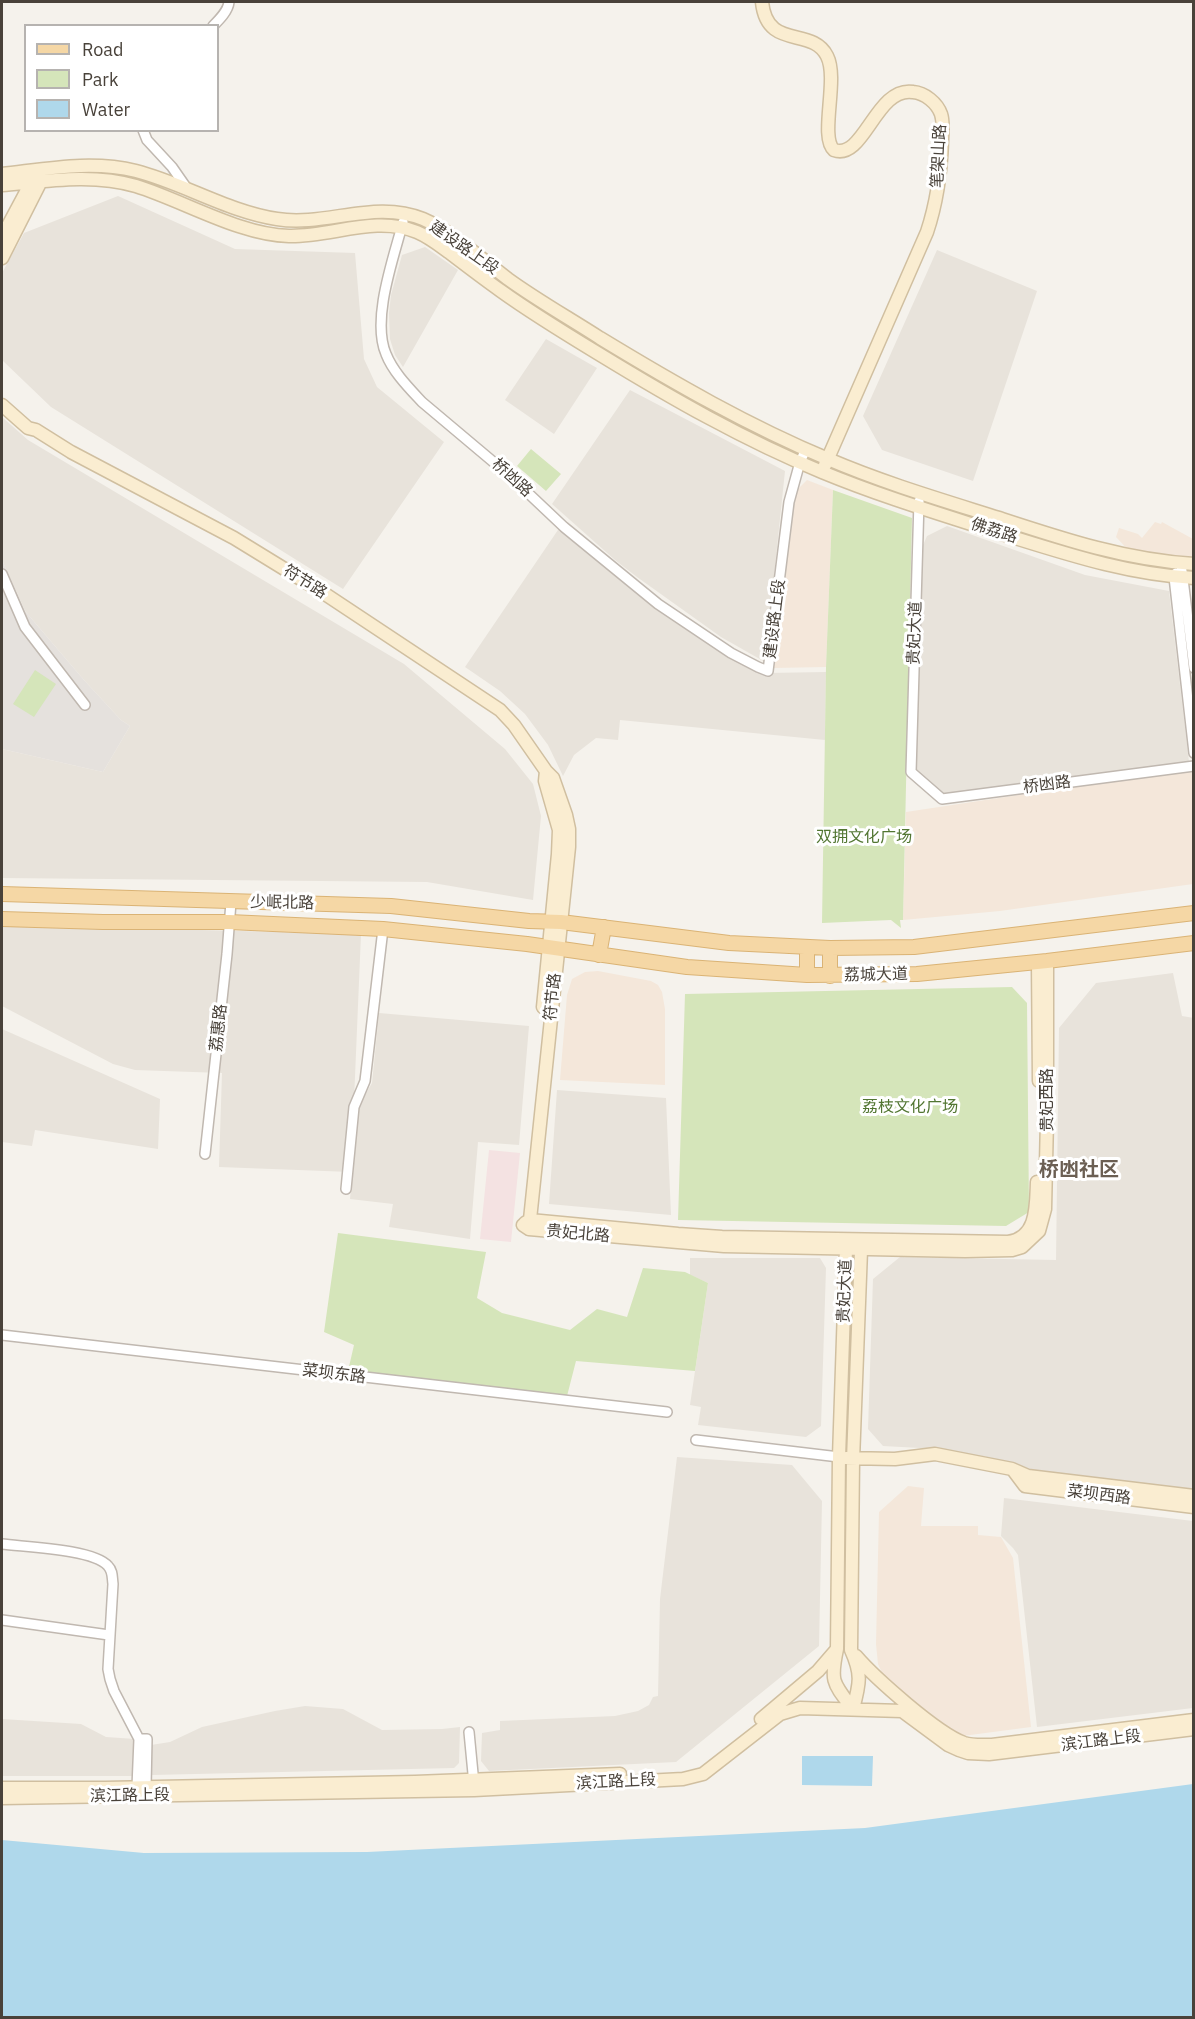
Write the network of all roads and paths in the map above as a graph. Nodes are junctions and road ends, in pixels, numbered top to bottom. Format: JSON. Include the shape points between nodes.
{"nodes":[{"id":1,"x":229,"y":2,"type":"edge"},
{"id":2,"x":762,"y":2,"type":"edge"},
{"id":3,"x":215,"y":24,"type":"edge"},
{"id":4,"x":144,"y":132,"type":"edge"},
{"id":5,"x":2,"y":174,"type":"edge"},
{"id":6,"x":36,"y":178,"type":"junction"},
{"id":7,"x":2,"y":185,"type":"edge"},
{"id":8,"x":188,"y":190,"type":"junction"},
{"id":9,"x":406,"y":213,"type":"junction"},
{"id":10,"x":402,"y":227,"type":"junction"},
{"id":11,"x":2,"y":235,"type":"edge"},
{"id":12,"x":2,"y":258,"type":"edge"},
{"id":13,"x":2,"y":397,"type":"edge"},
{"id":14,"x":2,"y":405,"type":"edge"},
{"id":15,"x":36,"y":430,"type":"junction"},
{"id":16,"x":806,"y":449,"type":"junction"},
{"id":17,"x":828,"y":459,"type":"junction"},
{"id":18,"x":800,"y":462,"type":"junction"},
{"id":19,"x":822,"y":472,"type":"junction"},
{"id":20,"x":919,"y":493,"type":"junction"},
{"id":21,"x":919,"y":507,"type":"junction"},
{"id":22,"x":1187,"y":564,"type":"edge"},
{"id":23,"x":2,"y":574,"type":"edge"},
{"id":24,"x":1184,"y":578,"type":"edge"},
{"id":25,"x":1194,"y":668,"type":"edge"},
{"id":26,"x":768,"y":671,"type":"joint"},
{"id":27,"x":86,"y":705,"type":"dead end"},
{"id":28,"x":1194,"y":753,"type":"edge"},
{"id":29,"x":1194,"y":766,"type":"edge"},
{"id":30,"x":911,"y":772,"type":"joint"},
{"id":31,"x":2,"y":894,"type":"edge"},
{"id":32,"x":231,"y":902,"type":"junction"},
{"id":33,"x":1194,"y":914,"type":"edge"},
{"id":34,"x":2,"y":919,"type":"edge"},
{"id":35,"x":556,"y":921,"type":"junction"},
{"id":36,"x":229,"y":922,"type":"junction"},
{"id":37,"x":604,"y":927,"type":"junction"},
{"id":38,"x":383,"y":929,"type":"junction"},
{"id":39,"x":1194,"y":943,"type":"edge"},
{"id":40,"x":807,"y":947,"type":"junction"},
{"id":41,"x":553,"y":948,"type":"junction"},
{"id":42,"x":830,"y":948,"type":"junction"},
{"id":43,"x":599,"y":955,"type":"junction"},
{"id":44,"x":1042,"y":962,"type":"junction"},
{"id":45,"x":807,"y":975,"type":"junction"},
{"id":46,"x":830,"y":976,"type":"junction"},
{"id":47,"x":205,"y":1154,"type":"dead end"},
{"id":48,"x":346,"y":1189,"type":"dead end"},
{"id":49,"x":527,"y":1224,"type":"joint"},
{"id":50,"x":854,"y":1246,"type":"junction"},
{"id":51,"x":2,"y":1335,"type":"edge"},
{"id":52,"x":667,"y":1412,"type":"dead end"},
{"id":53,"x":696,"y":1440,"type":"dead end"},
{"id":54,"x":839,"y":1457,"type":"junction"},
{"id":55,"x":853,"y":1460,"type":"junction"},
{"id":56,"x":1012,"y":1469,"type":"junction"},
{"id":57,"x":1194,"y":1497,"type":"edge"},
{"id":58,"x":1194,"y":1507,"type":"edge"},
{"id":59,"x":2,"y":1544,"type":"edge"},
{"id":60,"x":2,"y":1620,"type":"edge"},
{"id":61,"x":110,"y":1635,"type":"junction"},
{"id":62,"x":837,"y":1649,"type":"junction"},
{"id":63,"x":851,"y":1650,"type":"junction"},
{"id":64,"x":853,"y":1708,"type":"junction"},
{"id":65,"x":1194,"y":1720,"type":"edge"},
{"id":66,"x":1194,"y":1729,"type":"edge"},
{"id":67,"x":469,"y":1732,"type":"dead end"},
{"id":68,"x":474,"y":1785,"type":"junction"},
{"id":69,"x":2,"y":1788,"type":"edge"},
{"id":70,"x":141,"y":1790,"type":"junction"},
{"id":71,"x":2,"y":1798,"type":"edge"}],
"edges":[{"from":1,"to":3,"type":"street"},
{"from":2,"to":17,"type":"main road","name":"笔架山路","via":[[770,26],[811,42],[828,56],[832,86],[828,142],[834,150],[851,148],[882,107],[904,92],[930,99],[942,120],[939,184],[927,232]]},
{"from":4,"to":8,"type":"street"},
{"from":5,"to":6,"type":"main road"},
{"from":6,"to":7,"type":"main road"},
{"from":6,"to":8,"type":"main road","name":"建设路上段","via":[[82,165],[120,168]]},
{"from":6,"to":10,"type":"main road","name":"建设路上段","via":[[93,179],[133,185],[274,234],[302,235],[374,225]]},
{"from":6,"to":11,"type":"main road"},
{"from":6,"to":12,"type":"main road"},
{"from":8,"to":9,"type":"main road","name":"建设路上段","via":[[277,220],[302,221],[373,211]]},
{"from":9,"to":10,"type":"street","name":"桥凼路"},
{"from":9,"to":16,"type":"main road","name":"建设路上段","via":[[437,226],[511,281],[626,354]]},
{"from":10,"to":18,"type":"main road","name":"建设路上段","via":[[435,242],[536,315],[619,366],[710,418]]},
{"from":10,"to":26,"type":"street","name":"桥凼路","via":[[381,313],[381,334],[386,355],[412,391],[564,527],[658,604],[730,652]]},
{"from":13,"to":15,"type":"main road","name":"符节路"},
{"from":14,"to":15,"type":"main road","name":"符节路","via":[[28,428]]},
{"from":15,"to":35,"type":"main road","name":"符节路","via":[[234,538],[501,712],[553,778],[568,829]]},
{"from":16,"to":17,"type":"main road","name":"佛荔路"},
{"from":16,"to":18,"type":"street","name":"建设路上段"},
{"from":17,"to":19,"type":"main road","name":"笔架山路"},
{"from":17,"to":20,"type":"main road","name":"佛荔路"},
{"from":18,"to":19,"type":"main road","name":"佛荔路"},
{"from":18,"to":26,"type":"street","name":"建设路上段","via":[[789,502]]},
{"from":19,"to":21,"type":"main road","name":"佛荔路"},
{"from":20,"to":21,"type":"street","name":"贵妃大道"},
{"from":20,"to":22,"type":"main road","name":"佛荔路","via":[[1088,547]]},
{"from":21,"to":24,"type":"main road","name":"佛荔路","via":[[1087,561]]},
{"from":21,"to":30,"type":"street","name":"贵妃大道"},
{"from":22,"to":24,"type":"street"},
{"from":23,"to":27,"type":"street","via":[[25,627]]},
{"from":24,"to":25,"type":"street"},
{"from":24,"to":28,"type":"street"},
{"from":29,"to":30,"type":"street","name":"桥凼路","via":[[942,799]]},
{"from":31,"to":32,"type":"main road","name":"少岷北路"},
{"from":32,"to":35,"type":"main road","name":"少岷北路","via":[[391,906]]},
{"from":32,"to":36,"type":"street","name":"荔惠路"},
{"from":33,"to":42,"type":"main road","name":"荔城大道","via":[[935,945]]},
{"from":34,"to":36,"type":"main road","name":"少岷北路"},
{"from":35,"to":37,"type":"main road","name":"荔城大道"},
{"from":35,"to":41,"type":"main road","name":"符节路"},
{"from":36,"to":38,"type":"main road","name":"少岷北路"},
{"from":36,"to":47,"type":"street","name":"荔惠路"},
{"from":37,"to":40,"type":"main road","name":"荔城大道","via":[[729,943]]},
{"from":37,"to":43,"type":"main road"},
{"from":38,"to":41,"type":"main road","name":"少岷北路"},
{"from":38,"to":48,"type":"street","via":[[365,1081],[354,1107]]},
{"from":39,"to":44,"type":"main road","name":"荔城大道"},
{"from":40,"to":42,"type":"main road","name":"荔城大道"},
{"from":40,"to":45,"type":"main road"},
{"from":41,"to":43,"type":"main road","name":"荔城大道"},
{"from":41,"to":49,"type":"main road","name":"符节路"},
{"from":42,"to":46,"type":"main road"},
{"from":43,"to":45,"type":"main road","name":"荔城大道","via":[[729,971]]},
{"from":44,"to":46,"type":"main road","name":"荔城大道","via":[[917,974]]},
{"from":44,"to":50,"type":"main road","name":"贵妃西路","via":[[1040,1124],[1036,1207],[1031,1228],[1008,1242]]},
{"from":45,"to":46,"type":"main road","name":"荔城大道"},
{"from":49,"to":50,"type":"main road","name":"贵妃北路"},
{"from":50,"to":54,"type":"main road","name":"贵妃大道"},
{"from":50,"to":55,"type":"main road","name":"贵妃大道"},
{"from":51,"to":52,"type":"street","name":"菜坝东路"},
{"from":53,"to":54,"type":"street"},
{"from":54,"to":55,"type":"main road","name":"菜坝西路"},
{"from":54,"to":62,"type":"main road","name":"贵妃大道"},
{"from":55,"to":56,"type":"main road","name":"菜坝西路","via":[[934,1454]]},
{"from":55,"to":63,"type":"main road","name":"贵妃大道"},
{"from":56,"to":57,"type":"main road","name":"菜坝西路","via":[[1028,1476]]},
{"from":56,"to":58,"type":"main road","name":"菜坝西路","via":[[1025,1486]]},
{"from":59,"to":61,"type":"street","via":[[91,1556],[108,1566],[112,1572]]},
{"from":60,"to":61,"type":"street"},
{"from":61,"to":70,"type":"street","via":[[110,1679],[143,1739]]},
{"from":62,"to":63,"type":"main road"},
{"from":62,"to":64,"type":"main road","name":"贵妃大道","via":[[833,1678]]},
{"from":62,"to":68,"type":"main road","name":"滨江路上段","via":[[818,1671],[695,1769]]},
{"from":63,"to":64,"type":"main road","name":"贵妃大道","via":[[860,1678]]},
{"from":63,"to":65,"type":"main road","name":"滨江路上段","via":[[912,1707],[968,1744],[992,1745]]},
{"from":64,"to":66,"type":"main road","name":"滨江路上段","via":[[902,1711],[948,1744],[977,1754]]},
{"from":64,"to":68,"type":"main road","name":"滨江路上段","via":[[785,1711],[698,1777]]},
{"from":67,"to":68,"type":"street"},
{"from":68,"to":70,"type":"main road","name":"滨江路上段"},
{"from":69,"to":70,"type":"main road","name":"滨江路上段"},
{"from":70,"to":71,"type":"main road","name":"滨江路上段"}]}
